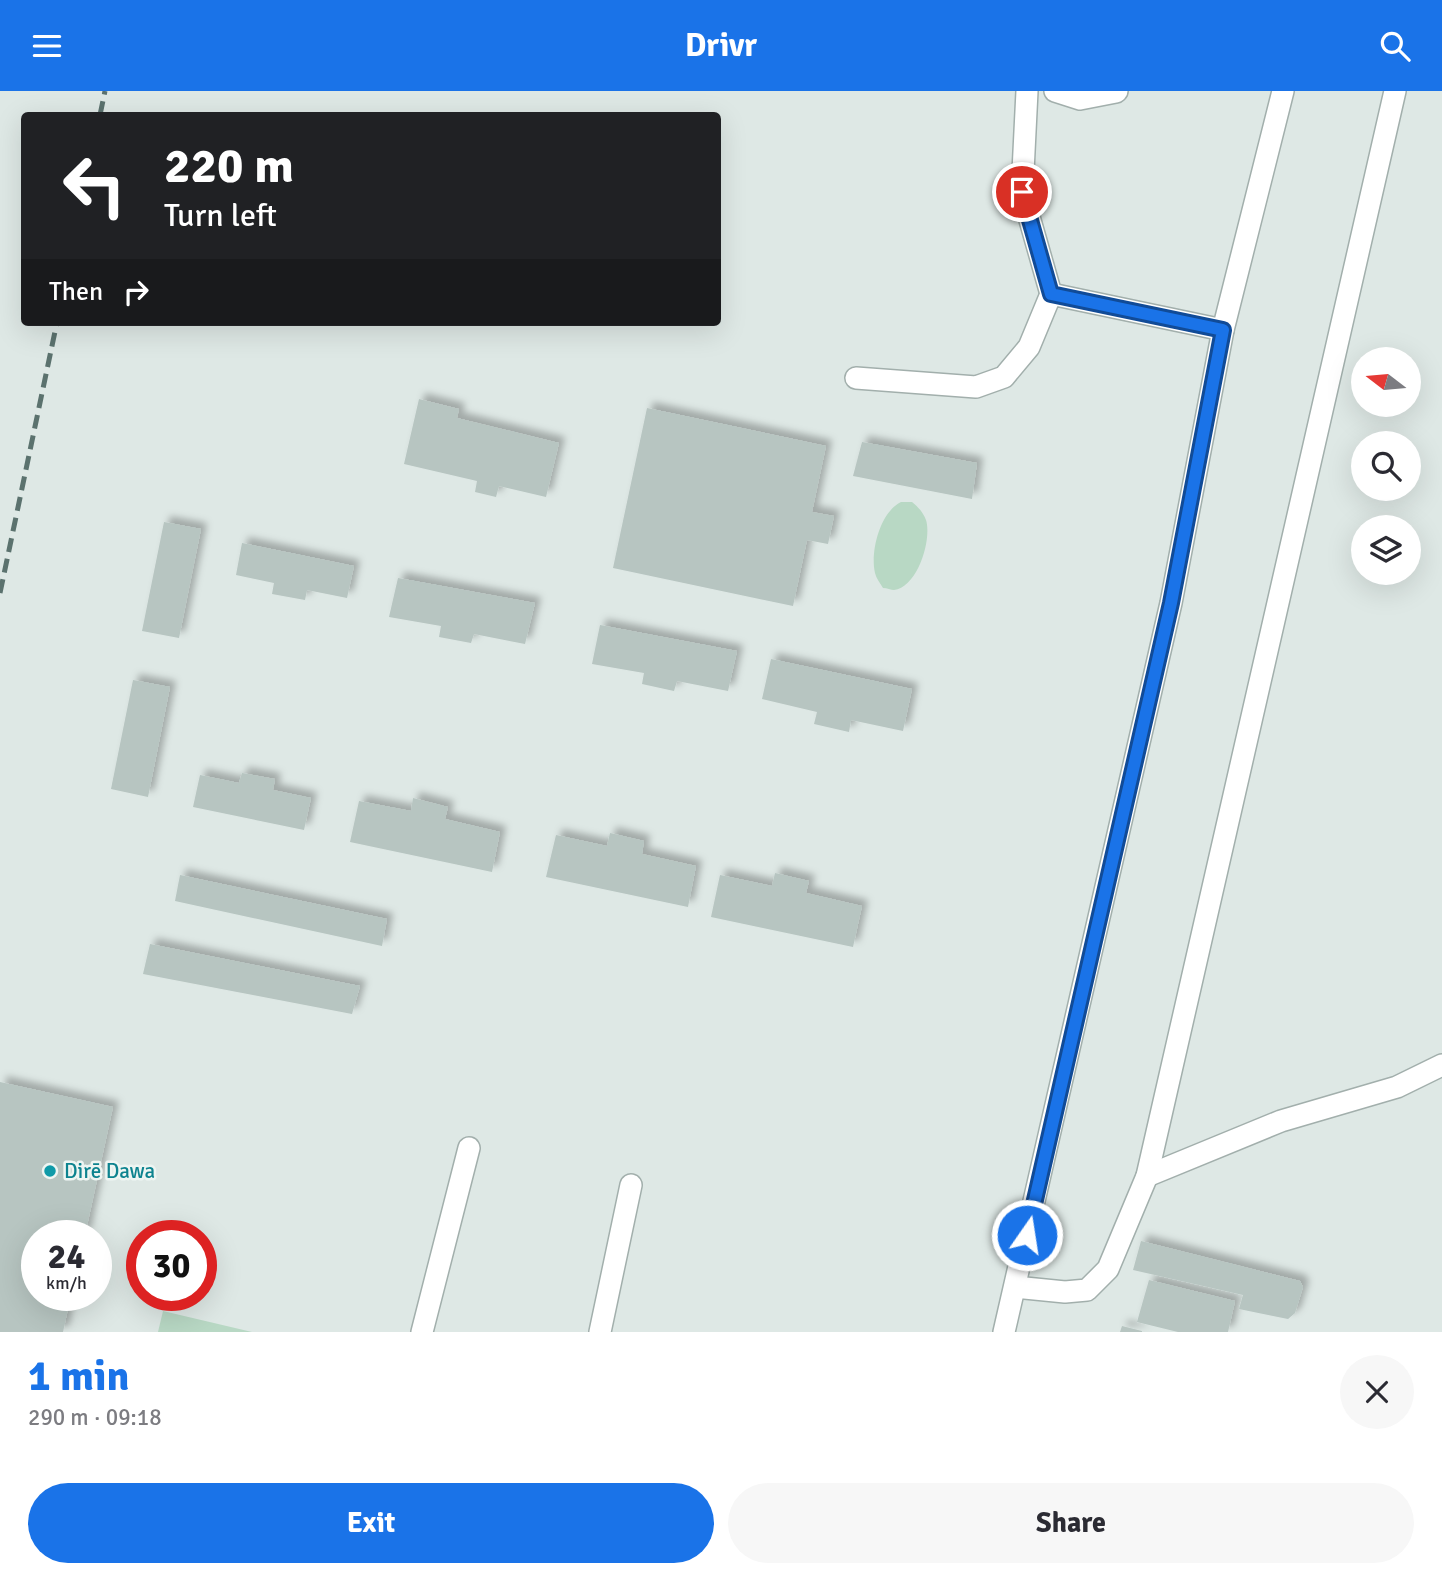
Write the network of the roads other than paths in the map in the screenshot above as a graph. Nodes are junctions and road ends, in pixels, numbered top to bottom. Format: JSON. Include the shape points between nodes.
{"nodes":[{"id":1,"x":1027,"y":91,"type":"edge"},
{"id":2,"x":1055,"y":91,"type":"edge"},
{"id":3,"x":1117,"y":91,"type":"edge"},
{"id":4,"x":1283,"y":91,"type":"edge"},
{"id":5,"x":1395,"y":91,"type":"edge"},
{"id":6,"x":1051,"y":294,"type":"junction"},
{"id":7,"x":1223,"y":330,"type":"junction"},
{"id":8,"x":856,"y":378,"type":"dead end"},
{"id":9,"x":1442,"y":1065,"type":"edge"},
{"id":10,"x":469,"y":1148,"type":"dead end"},
{"id":11,"x":1147,"y":1176,"type":"junction"},
{"id":12,"x":631,"y":1185,"type":"dead end"},
{"id":13,"x":1015,"y":1287,"type":"junction"},
{"id":14,"x":423,"y":1329,"type":"edge"},
{"id":15,"x":600,"y":1332,"type":"edge"},
{"id":16,"x":1004,"y":1332,"type":"edge"}],
"edges":[{"from":1,"to":6,"type":"street","via":[[1022,192]]},
{"from":2,"to":3,"type":"street","via":[[1080,99]]},
{"from":4,"to":7,"type":"street"},
{"from":5,"to":11,"type":"street"},
{"from":6,"to":7,"type":"street"},
{"from":6,"to":8,"type":"street","via":[[1030,347],[1004,377],[976,387]]},
{"from":7,"to":13,"type":"street","via":[[1171,603]]},
{"from":9,"to":11,"type":"street","via":[[1397,1087],[1281,1121]]},
{"from":10,"to":14,"type":"street"},
{"from":11,"to":13,"type":"street","via":[[1108,1269],[1087,1290]]},
{"from":12,"to":15,"type":"street"},
{"from":13,"to":16,"type":"street"}]}
